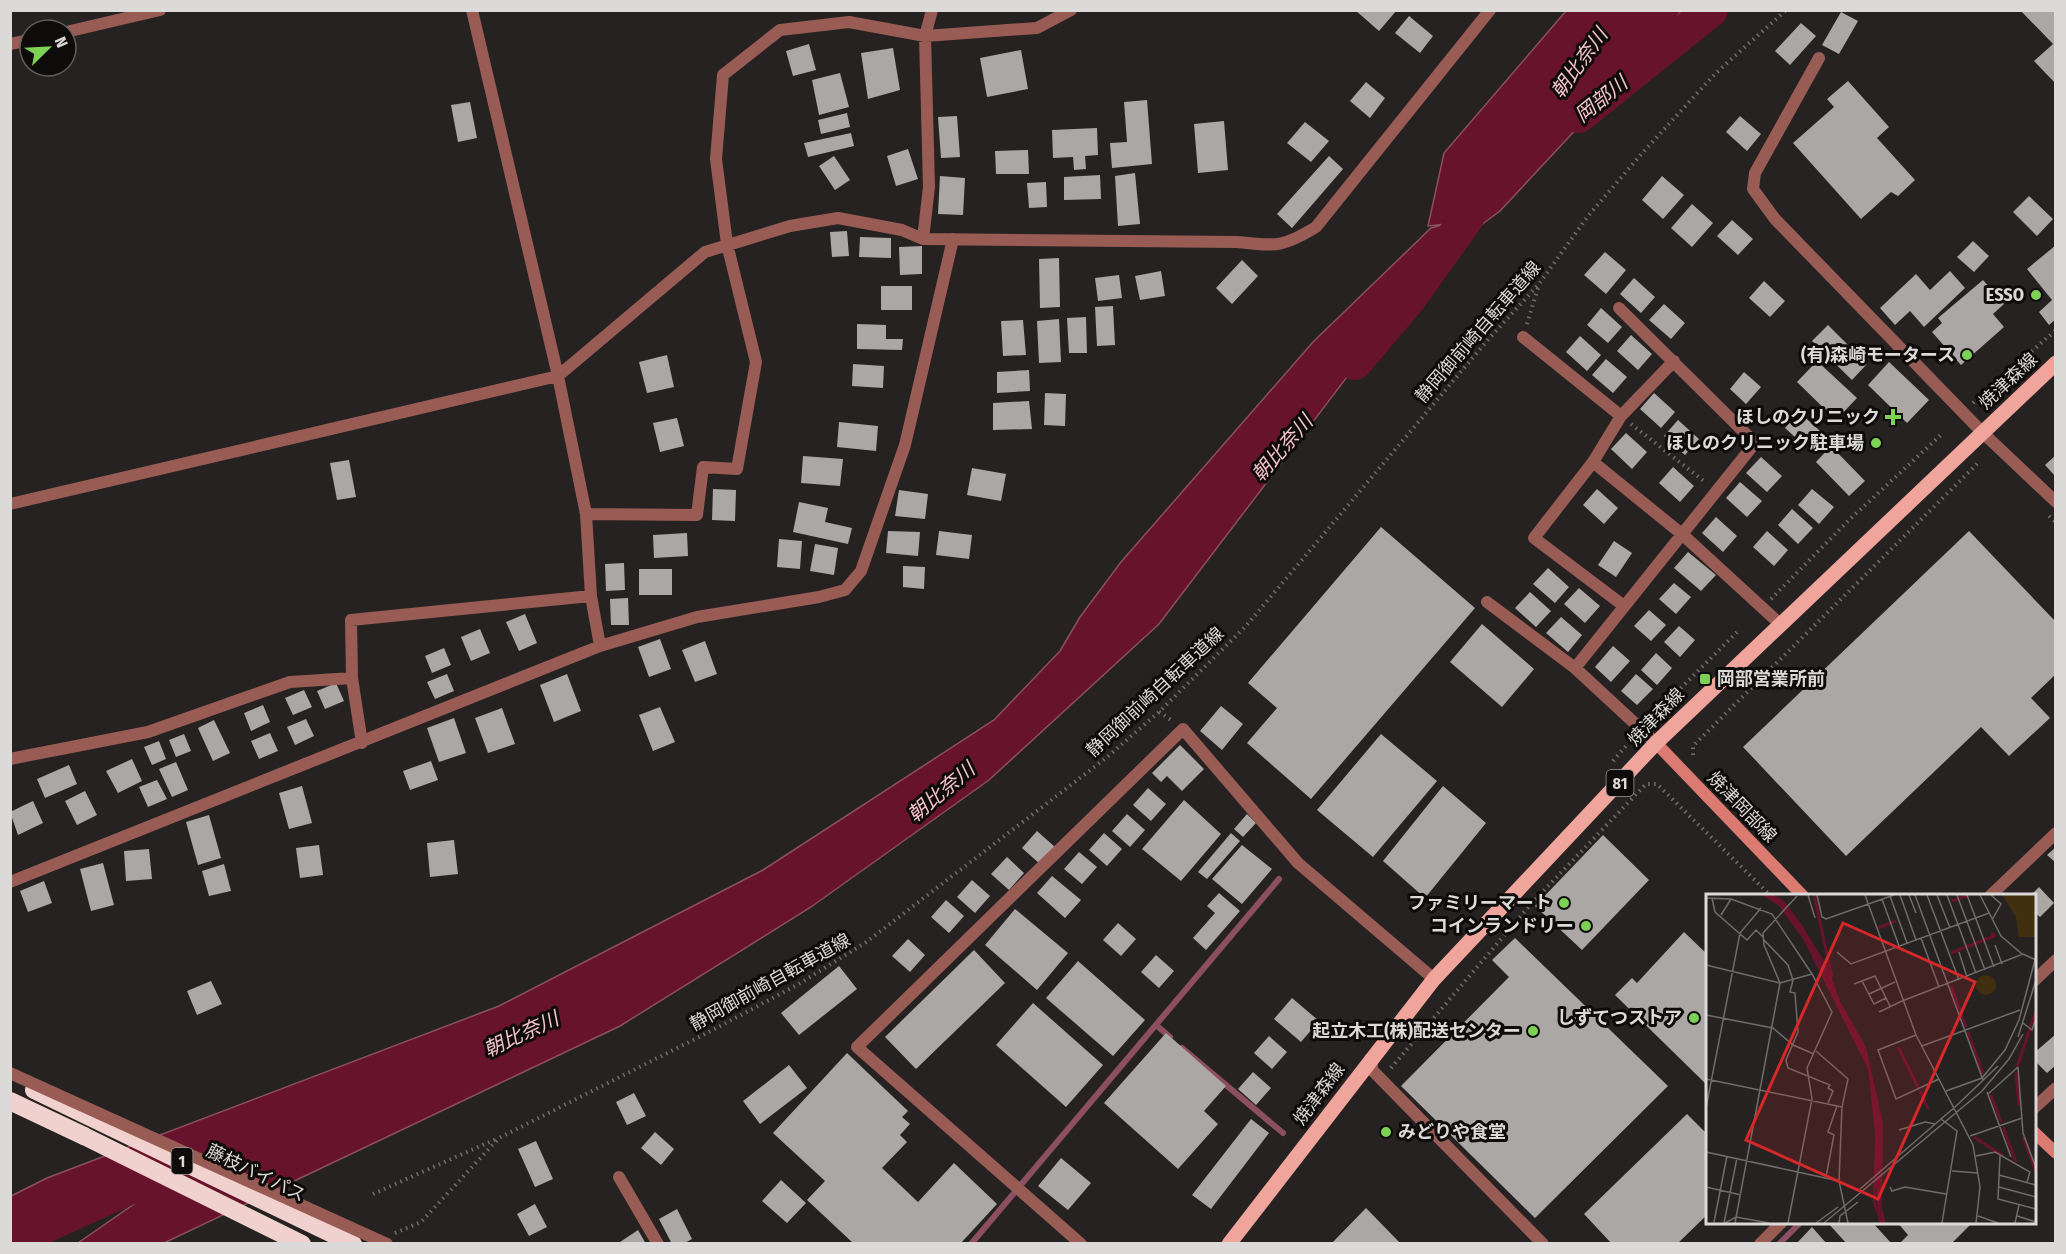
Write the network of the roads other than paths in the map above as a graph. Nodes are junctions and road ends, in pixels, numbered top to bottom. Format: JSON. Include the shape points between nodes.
{"nodes":[{"id":1,"x":160,"y":10,"type":"edge"},
{"id":2,"x":472,"y":10,"type":"edge"},
{"id":3,"x":932,"y":10,"type":"edge"},
{"id":4,"x":1071,"y":10,"type":"edge"},
{"id":5,"x":1490,"y":10,"type":"edge"},
{"id":6,"x":78,"y":29,"type":"edge"},
{"id":7,"x":926,"y":36,"type":"junction"},
{"id":8,"x":1819,"y":58,"type":"dead end"},
{"id":9,"x":923,"y":239,"type":"junction"},
{"id":10,"x":952,"y":239,"type":"junction"},
{"id":11,"x":727,"y":244,"type":"junction"},
{"id":12,"x":1619,"y":308,"type":"dead end"},
{"id":13,"x":1523,"y":338,"type":"road end"},
{"id":14,"x":1674,"y":362,"type":"junction"},
{"id":15,"x":2055,"y":363,"type":"edge"},
{"id":16,"x":558,"y":376,"type":"junction"},
{"id":17,"x":1621,"y":416,"type":"junction"},
{"id":18,"x":1982,"y":432,"type":"junction"},
{"id":19,"x":1593,"y":462,"type":"junction"},
{"id":20,"x":2055,"y":502,"type":"edge"},
{"id":21,"x":10,"y":504,"type":"edge"},
{"id":22,"x":586,"y":514,"type":"junction"},
{"id":23,"x":1683,"y":535,"type":"junction"},
{"id":24,"x":591,"y":596,"type":"junction"},
{"id":25,"x":1487,"y":602,"type":"dead end"},
{"id":26,"x":1624,"y":606,"type":"junction"},
{"id":27,"x":1779,"y":624,"type":"junction"},
{"id":28,"x":600,"y":646,"type":"junction"},
{"id":29,"x":1575,"y":668,"type":"junction"},
{"id":30,"x":352,"y":678,"type":"junction"},
{"id":31,"x":362,"y":743,"type":"junction"},
{"id":32,"x":1656,"y":743,"type":"junction"},
{"id":33,"x":10,"y":759,"type":"edge"},
{"id":34,"x":2055,"y":833,"type":"edge"},
{"id":35,"x":10,"y":882,"type":"edge"},
{"id":36,"x":1801,"y":894,"type":"edge"},
{"id":37,"x":1992,"y":894,"type":"edge"},
{"id":38,"x":2055,"y":960,"type":"edge"},
{"id":39,"x":1434,"y":979,"type":"junction"},
{"id":40,"x":2036,"y":979,"type":"edge"},
{"id":41,"x":1370,"y":1059,"type":"junction"},
{"id":42,"x":10,"y":1073,"type":"edge"},
{"id":43,"x":10,"y":1079,"type":"edge"},
{"id":44,"x":2055,"y":1088,"type":"edge"},
{"id":45,"x":10,"y":1101,"type":"edge"},
{"id":46,"x":2036,"y":1106,"type":"edge"},
{"id":47,"x":2036,"y":1134,"type":"edge"},
{"id":48,"x":2055,"y":1154,"type":"edge"},
{"id":49,"x":619,"y":1177,"type":"dead end"},
{"id":50,"x":1780,"y":1224,"type":"edge"},
{"id":51,"x":389,"y":1239,"type":"edge"},
{"id":52,"x":302,"y":1244,"type":"edge"},
{"id":53,"x":353,"y":1244,"type":"edge"},
{"id":54,"x":658,"y":1244,"type":"edge"},
{"id":55,"x":1081,"y":1244,"type":"edge"},
{"id":56,"x":1229,"y":1244,"type":"edge"},
{"id":57,"x":1543,"y":1244,"type":"edge"},
{"id":58,"x":1760,"y":1244,"type":"edge"}],
"edges":[{"from":1,"to":6,"type":"street"},
{"from":2,"to":16,"type":"street"},
{"from":3,"to":7,"type":"street"},
{"from":4,"to":7,"type":"street","via":[[1037,28]]},
{"from":5,"to":10,"type":"street","via":[[1316,227],[1292,242],[1274,246],[1237,242]]},
{"from":7,"to":9,"type":"street","via":[[929,187]]},
{"from":7,"to":11,"type":"street","via":[[849,22],[780,30],[723,75],[716,159]]},
{"from":8,"to":18,"type":"street","via":[[1755,173],[1753,189],[1775,219]]},
{"from":9,"to":10,"type":"street"},
{"from":9,"to":11,"type":"street","via":[[902,230],[838,218],[790,226]]},
{"from":10,"to":28,"type":"street","via":[[905,445],[861,571],[845,590],[697,617]]},
{"from":11,"to":16,"type":"street","via":[[705,252]]},
{"from":11,"to":22,"type":"street","via":[[756,362],[737,469],[703,466],[697,515]]},
{"from":12,"to":14,"type":"street"},
{"from":13,"to":17,"type":"street"},
{"from":14,"to":17,"type":"street"},
{"from":14,"to":23,"type":"street","via":[[1755,443]]},
{"from":15,"to":18,"type":"main road","name":"焼津森線","number":"81"},
{"from":16,"to":21,"type":"street"},
{"from":16,"to":22,"type":"street"},
{"from":17,"to":19,"type":"street"},
{"from":18,"to":20,"type":"street"},
{"from":18,"to":27,"type":"main road","name":"焼津森線","number":"81"},
{"from":19,"to":23,"type":"street"},
{"from":19,"to":26,"type":"street","via":[[1534,538]]},
{"from":22,"to":24,"type":"street"},
{"from":23,"to":26,"type":"street"},
{"from":23,"to":27,"type":"street"},
{"from":24,"to":28,"type":"street"},
{"from":24,"to":30,"type":"street","via":[[351,620]]},
{"from":25,"to":29,"type":"street"},
{"from":26,"to":29,"type":"street"},
{"from":27,"to":32,"type":"main road","name":"焼津森線","number":"81"},
{"from":28,"to":31,"type":"street"},
{"from":29,"to":32,"type":"street"},
{"from":30,"to":31,"type":"street"},
{"from":30,"to":33,"type":"street","via":[[290,682],[148,732]]},
{"from":31,"to":35,"type":"street"},
{"from":32,"to":36,"type":"main road","name":"焼津岡部線"},
{"from":32,"to":39,"type":"main road","name":"焼津森線","number":"81"},
{"from":34,"to":37,"type":"street"},
{"from":38,"to":40,"type":"street"},
{"from":39,"to":41,"type":"main road","name":"焼津森線","number":"81"},
{"from":39,"to":55,"type":"street","via":[[1298,863],[1183,729],[857,1047]]},
{"from":41,"to":56,"type":"main road","name":"焼津森線","number":"81"},
{"from":41,"to":57,"type":"street","via":[[1373,1071]]},
{"from":42,"to":51,"type":"street","bridge":true},
{"from":43,"to":53,"type":"highway","name":"藤枝バイパス","number":"1"},
{"from":44,"to":46,"type":"street"},
{"from":45,"to":52,"type":"highway","number":"1","bridge":true},
{"from":47,"to":48,"type":"main road"},
{"from":49,"to":54,"type":"street"},
{"from":50,"to":58,"type":"street"}]}
